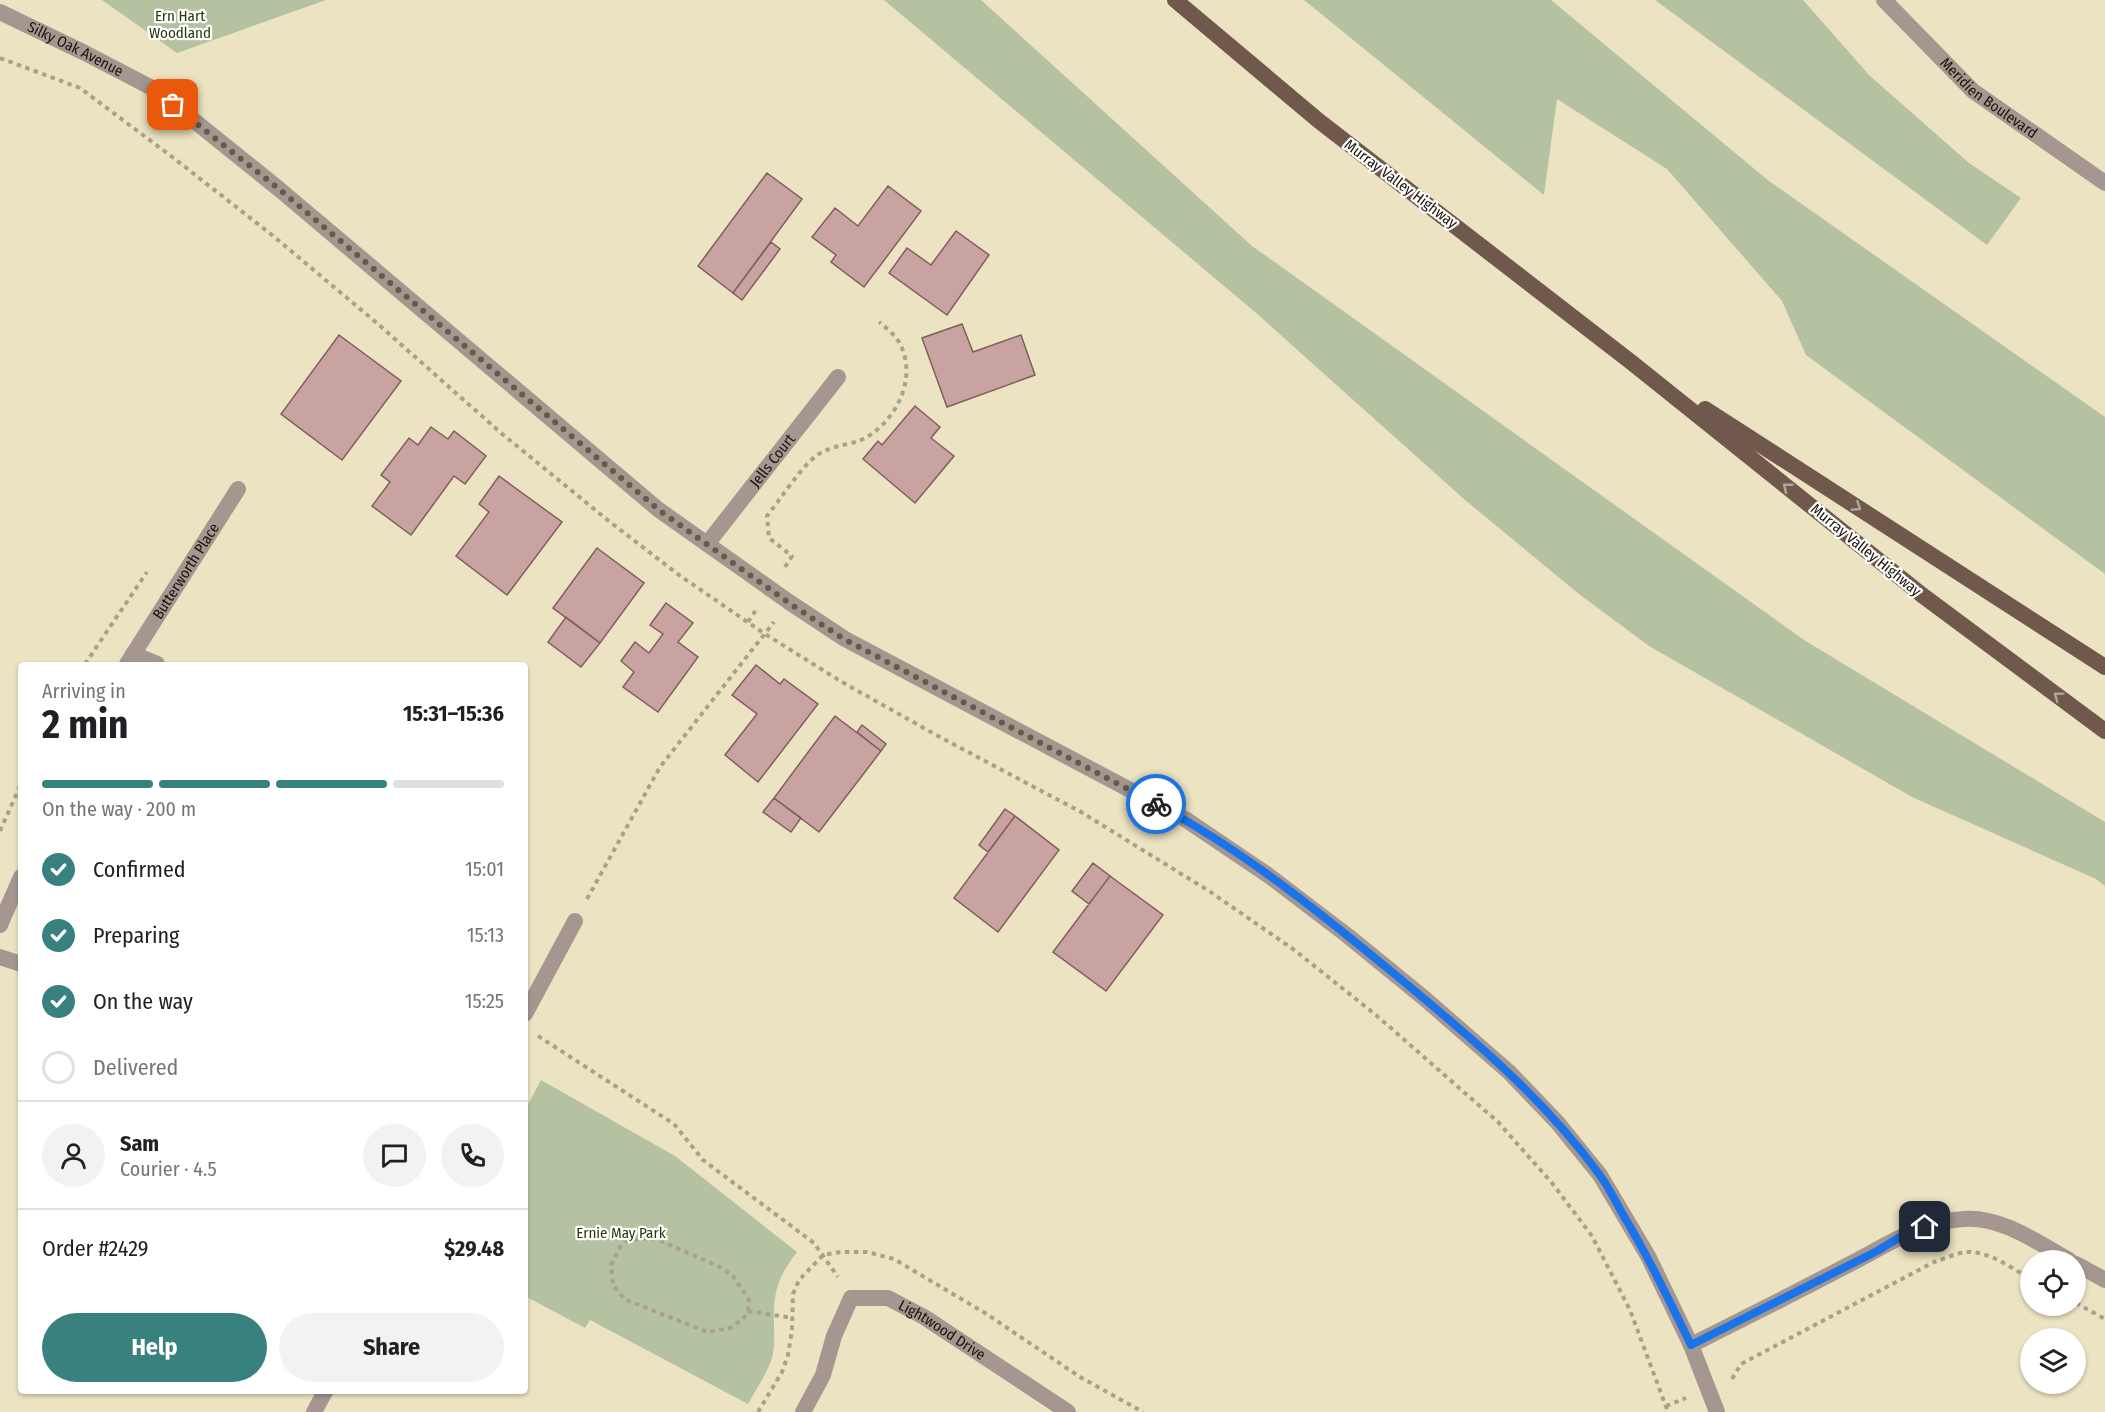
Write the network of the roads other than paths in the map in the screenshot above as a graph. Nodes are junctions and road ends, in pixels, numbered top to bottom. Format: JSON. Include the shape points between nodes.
{"nodes":[{"id":1,"x":1175,"y":0,"type":"edge"},
{"id":2,"x":1884,"y":0,"type":"edge"},
{"id":3,"x":0,"y":12,"type":"edge"},
{"id":4,"x":2105,"y":183,"type":"edge"},
{"id":5,"x":1631,"y":362,"type":"junction"},
{"id":6,"x":837,"y":377,"type":"dead end"},
{"id":7,"x":238,"y":489,"type":"dead end"},
{"id":8,"x":707,"y":544,"type":"junction"},
{"id":9,"x":130,"y":659,"type":"edge"},
{"id":10,"x":146,"y":662,"type":"edge"},
{"id":11,"x":2105,"y":667,"type":"edge"},
{"id":12,"x":2105,"y":731,"type":"edge"},
{"id":13,"x":18,"y":884,"type":"edge"},
{"id":14,"x":575,"y":921,"type":"road end"},
{"id":15,"x":0,"y":925,"type":"edge"},
{"id":16,"x":0,"y":957,"type":"edge"},
{"id":17,"x":18,"y":963,"type":"edge"},
{"id":18,"x":528,"y":1008,"type":"edge"},
{"id":19,"x":2051,"y":1250,"type":"edge"},
{"id":20,"x":2086,"y":1270,"type":"edge"},
{"id":21,"x":2105,"y":1280,"type":"edge"},
{"id":22,"x":1691,"y":1345,"type":"junction"},
{"id":23,"x":324,"y":1394,"type":"edge"},
{"id":24,"x":314,"y":1412,"type":"edge"},
{"id":25,"x":803,"y":1412,"type":"edge"},
{"id":26,"x":1068,"y":1412,"type":"edge"},
{"id":27,"x":1717,"y":1412,"type":"edge"}],
"edges":[{"from":1,"to":5,"type":"main road","name":"Murray Valley Highway","via":[[1319,121]]},
{"from":2,"to":4,"type":"street","name":"Meridien Boulevard","via":[[1973,91]]},
{"from":3,"to":8,"type":"street","name":"Silky Oak Avenue","via":[[156,90],[659,510]]},
{"from":5,"to":11,"type":"main road","name":"Murray Valley Highway","one_way":true},
{"from":12,"to":5,"type":"main road","name":"Murray Valley Highway","one_way":true,"via":[[1922,595]]},
{"from":6,"to":8,"type":"street","name":"Jells Court"},
{"from":7,"to":9,"type":"street","name":"Butterworth Place"},
{"from":8,"to":22,"type":"street","name":"Silky Oak Avenue","via":[[844,639],[1185,819],[1348,936],[1509,1072],[1557,1122],[1600,1175],[1648,1256]]},
{"from":9,"to":10,"type":"street","name":"Butterworth Place"},
{"from":13,"to":15,"type":"street"},
{"from":14,"to":18,"type":"street"},
{"from":16,"to":17,"type":"street"},
{"from":19,"to":22,"type":"street","via":[[1989,1221],[1965,1218],[1940,1223],[1910,1231]]},
{"from":20,"to":21,"type":"street"},
{"from":22,"to":27,"type":"street","name":"Silky Oak Avenue"},
{"from":23,"to":24,"type":"street"},
{"from":25,"to":26,"type":"street","name":"Lightwood Drive","via":[[823,1375],[851,1298],[888,1298],[906,1307]]}]}
